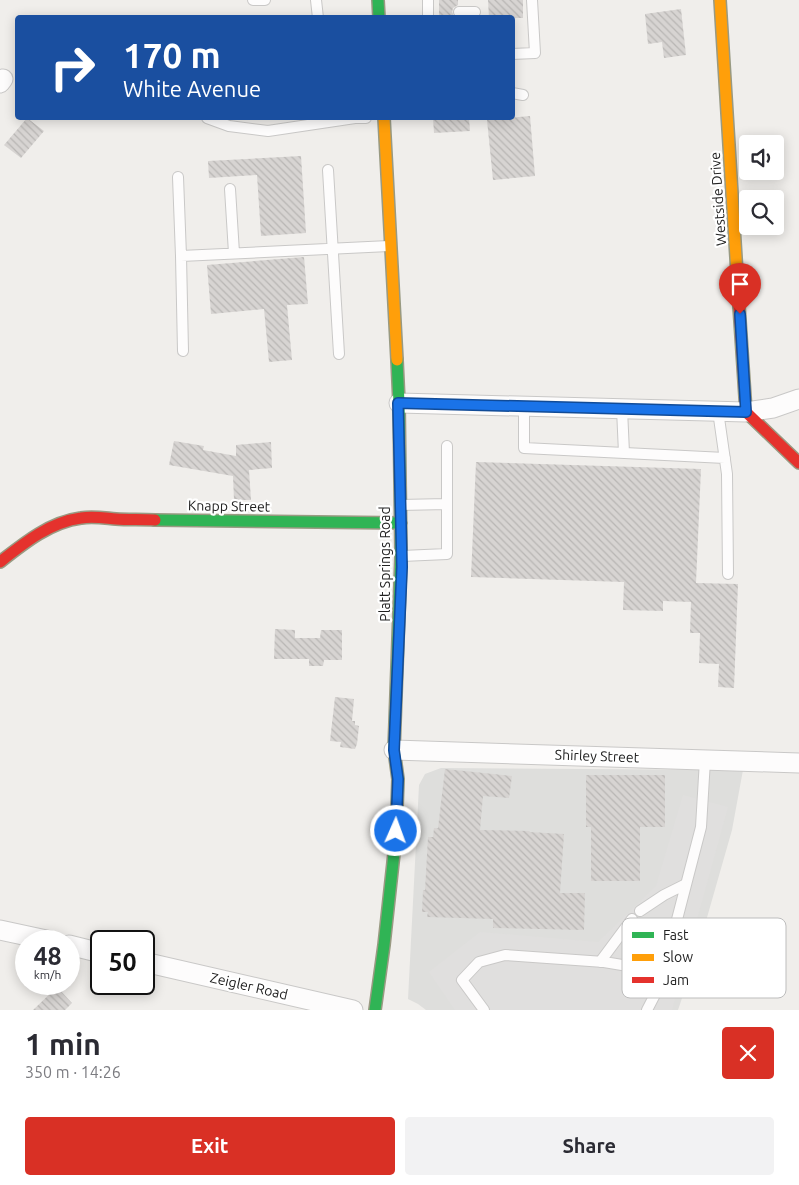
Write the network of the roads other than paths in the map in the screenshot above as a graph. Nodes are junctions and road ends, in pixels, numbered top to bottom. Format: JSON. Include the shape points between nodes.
{"nodes":[{"id":1,"x":253,"y":0,"type":"edge"},
{"id":2,"x":265,"y":0,"type":"edge"},
{"id":3,"x":316,"y":0,"type":"edge"},
{"id":4,"x":378,"y":0,"type":"edge"},
{"id":5,"x":428,"y":0,"type":"edge"},
{"id":6,"x":532,"y":0,"type":"edge"},
{"id":7,"x":720,"y":0,"type":"edge"},
{"id":8,"x":459,"y":12,"type":"dead end"},
{"id":9,"x":475,"y":12,"type":"edge"},
{"id":10,"x":439,"y":13,"type":"dead end"},
{"id":11,"x":318,"y":15,"type":"edge"},
{"id":12,"x":378,"y":15,"type":"edge"},
{"id":13,"x":428,"y":15,"type":"edge"},
{"id":14,"x":432,"y":15,"type":"edge"},
{"id":15,"x":515,"y":54,"type":"edge"},
{"id":16,"x":212,"y":120,"type":"edge"},
{"id":17,"x":326,"y":120,"type":"edge"},
{"id":18,"x":384,"y":120,"type":"edge"},
{"id":19,"x":328,"y":170,"type":"dead end"},
{"id":20,"x":178,"y":178,"type":"dead end"},
{"id":21,"x":230,"y":189,"type":"dead end"},
{"id":22,"x":390,"y":246,"type":"junction"},
{"id":23,"x":333,"y":248,"type":"junction"},
{"id":24,"x":234,"y":253,"type":"junction"},
{"id":25,"x":181,"y":256,"type":"junction"},
{"id":26,"x":183,"y":351,"type":"dead end"},
{"id":27,"x":339,"y":354,"type":"dead end"},
{"id":28,"x":799,"y":399,"type":"edge"},
{"id":29,"x":398,"y":403,"type":"junction"},
{"id":30,"x":524,"y":406,"type":"junction"},
{"id":31,"x":622,"y":409,"type":"junction"},
{"id":32,"x":718,"y":411,"type":"junction"},
{"id":33,"x":746,"y":412,"type":"junction"},
{"id":34,"x":447,"y":446,"type":"dead end"},
{"id":35,"x":624,"y":453,"type":"junction"},
{"id":36,"x":725,"y":458,"type":"junction"},
{"id":37,"x":799,"y":463,"type":"edge"},
{"id":38,"x":447,"y":504,"type":"junction"},
{"id":39,"x":400,"y":505,"type":"junction"},
{"id":40,"x":401,"y":523,"type":"junction"},
{"id":41,"x":401,"y":556,"type":"junction"},
{"id":42,"x":0,"y":562,"type":"edge"},
{"id":43,"x":728,"y":574,"type":"dead end"},
{"id":44,"x":394,"y":750,"type":"junction"},
{"id":45,"x":705,"y":760,"type":"junction"},
{"id":46,"x":799,"y":763,"type":"edge"},
{"id":47,"x":686,"y":884,"type":"junction"},
{"id":48,"x":640,"y":911,"type":"dead end"},
{"id":49,"x":678,"y":918,"type":"edge"},
{"id":50,"x":0,"y":930,"type":"edge"},
{"id":51,"x":622,"y":932,"type":"edge"},
{"id":52,"x":15,"y":933,"type":"edge"},
{"id":53,"x":600,"y":962,"type":"junction"},
{"id":54,"x":155,"y":965,"type":"edge"},
{"id":55,"x":622,"y":965,"type":"edge"},
{"id":56,"x":654,"y":998,"type":"edge"},
{"id":57,"x":314,"y":1006,"type":"edge"},
{"id":58,"x":354,"y":1010,"type":"edge"},
{"id":59,"x":375,"y":1010,"type":"edge"},
{"id":60,"x":484,"y":1010,"type":"edge"},
{"id":61,"x":647,"y":1010,"type":"edge"}],
"edges":[{"from":1,"to":2,"type":"lane"},
{"from":3,"to":11,"type":"lane"},
{"from":4,"to":12,"type":"main road"},
{"from":5,"to":13,"type":"lane"},
{"from":6,"to":15,"type":"lane","via":[[535,54]]},
{"from":7,"to":33,"type":"main road","name":"Westside Drive"},
{"from":8,"to":9,"type":"lane"},
{"from":10,"to":14,"type":"lane"},
{"from":16,"to":17,"type":"lane","via":[[229,126],[268,131]]},
{"from":18,"to":22,"type":"main road","name":"Platt Springs Road"},
{"from":19,"to":23,"type":"lane"},
{"from":20,"to":25,"type":"lane"},
{"from":21,"to":24,"type":"lane"},
{"from":22,"to":23,"type":"lane"},
{"from":22,"to":29,"type":"main road","name":"Platt Springs Road"},
{"from":23,"to":24,"type":"lane"},
{"from":23,"to":27,"type":"lane"},
{"from":24,"to":25,"type":"lane"},
{"from":25,"to":26,"type":"lane"},
{"from":28,"to":33,"type":"street","via":[[774,408]]},
{"from":29,"to":30,"type":"street"},
{"from":29,"to":39,"type":"main road","name":"Platt Springs Road"},
{"from":30,"to":31,"type":"street"},
{"from":30,"to":35,"type":"lane","via":[[524,448]]},
{"from":31,"to":32,"type":"street"},
{"from":31,"to":35,"type":"lane"},
{"from":32,"to":33,"type":"street"},
{"from":32,"to":36,"type":"lane"},
{"from":33,"to":37,"type":"main road"},
{"from":34,"to":38,"type":"lane"},
{"from":35,"to":36,"type":"lane"},
{"from":36,"to":43,"type":"lane"},
{"from":38,"to":39,"type":"lane"},
{"from":38,"to":41,"type":"lane","via":[[447,554]]},
{"from":39,"to":40,"type":"main road","name":"Platt Springs Road"},
{"from":40,"to":41,"type":"main road","name":"Platt Springs Road"},
{"from":40,"to":42,"type":"main road","name":"Knapp Street","via":[[116,519],[98,516],[57,523]]},
{"from":41,"to":44,"type":"main road","name":"Platt Springs Road"},
{"from":44,"to":45,"type":"street","name":"Shirley Street"},
{"from":44,"to":59,"type":"main road","name":"Platt Springs Road","via":[[398,779],[396,835]]},
{"from":45,"to":46,"type":"street","name":"Shirley Street"},
{"from":45,"to":47,"type":"lane","via":[[701,827]]},
{"from":47,"to":48,"type":"lane"},
{"from":47,"to":49,"type":"lane"},
{"from":50,"to":52,"type":"street"},
{"from":51,"to":53,"type":"lane"},
{"from":53,"to":55,"type":"lane"},
{"from":53,"to":60,"type":"lane","via":[[505,955],[479,962],[462,980]]},
{"from":54,"to":57,"type":"street","name":"Zeigler Road"},
{"from":56,"to":61,"type":"lane"},
{"from":57,"to":58,"type":"street","name":"Zeigler Road"}]}
